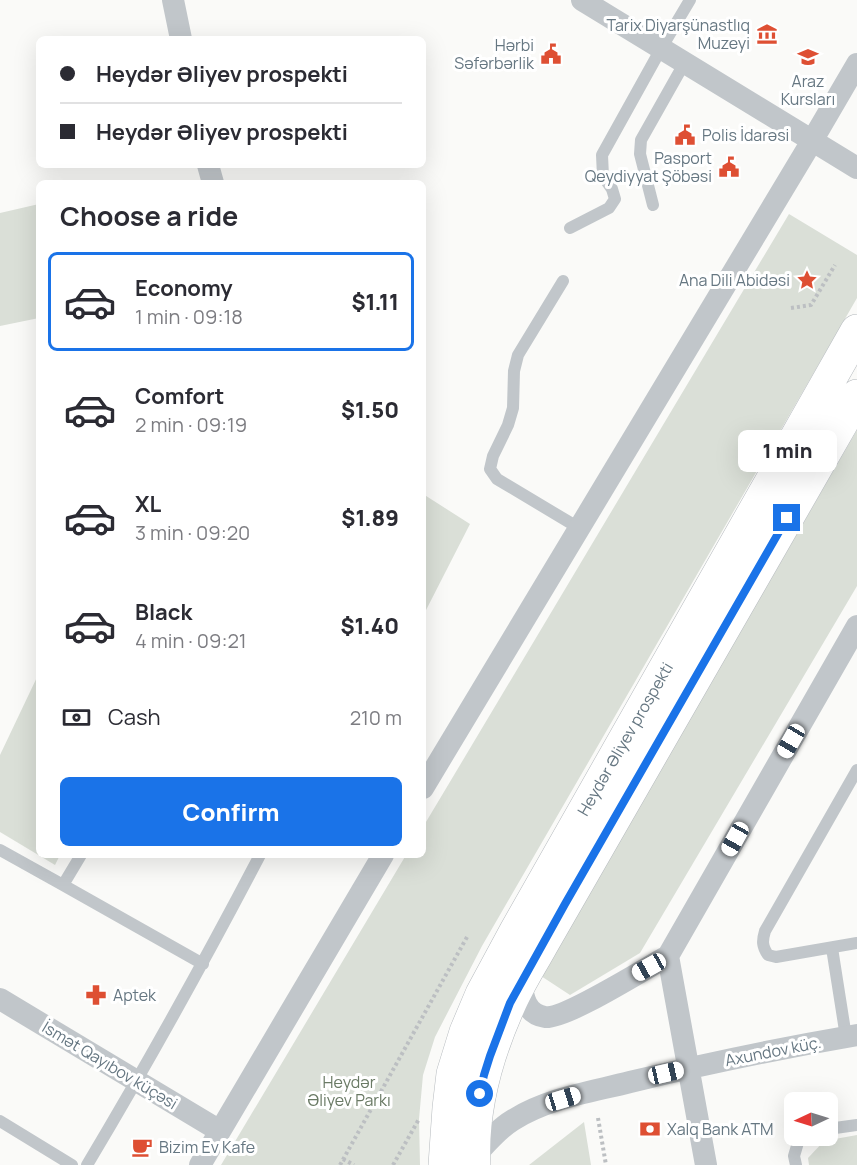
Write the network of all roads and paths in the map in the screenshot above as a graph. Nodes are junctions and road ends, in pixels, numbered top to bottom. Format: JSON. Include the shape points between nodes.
{"nodes":[{"id":1,"x":173,"y":0,"type":"edge"},
{"id":2,"x":582,"y":0,"type":"edge"},
{"id":3,"x":690,"y":0,"type":"edge"},
{"id":4,"x":180,"y":36,"type":"edge"},
{"id":5,"x":662,"y":47,"type":"junction"},
{"id":6,"x":686,"y":62,"type":"junction"},
{"id":7,"x":857,"y":64,"type":"edge"},
{"id":8,"x":812,"y":141,"type":"junction"},
{"id":9,"x":857,"y":168,"type":"edge"},
{"id":10,"x":653,"y":205,"type":"dead end"},
{"id":11,"x":570,"y":228,"type":"dead end"},
{"id":12,"x":835,"y":265,"type":"dead end"},
{"id":13,"x":563,"y":281,"type":"dead end"},
{"id":14,"x":790,"y":308,"type":"dead end"},
{"id":15,"x":857,"y":331,"type":"edge"},
{"id":16,"x":857,"y":396,"type":"edge"},
{"id":17,"x":579,"y":528,"type":"junction"},
{"id":18,"x":854,"y":640,"type":"edge"},
{"id":19,"x":857,"y":770,"type":"edge"},
{"id":20,"x":426,"y":783,"type":"edge"},
{"id":21,"x":0,"y":850,"type":"edge"},
{"id":22,"x":79,"y":858,"type":"edge"},
{"id":23,"x":258,"y":858,"type":"edge"},
{"id":24,"x":378,"y":858,"type":"edge"},
{"id":25,"x":63,"y":885,"type":"junction"},
{"id":26,"x":467,"y":937,"type":"dead end"},
{"id":27,"x":857,"y":943,"type":"edge"},
{"id":28,"x":832,"y":948,"type":"junction"},
{"id":29,"x":668,"y":956,"type":"junction"},
{"id":30,"x":203,"y":964,"type":"junction"},
{"id":31,"x":521,"y":982,"type":"junction"},
{"id":32,"x":0,"y":999,"type":"edge"},
{"id":33,"x":852,"y":1036,"type":"edge"},
{"id":34,"x":689,"y":1068,"type":"junction"},
{"id":35,"x":137,"y":1080,"type":"junction"},
{"id":36,"x":598,"y":1118,"type":"dead end"},
{"id":37,"x":419,"y":1119,"type":"dead end"},
{"id":38,"x":0,"y":1121,"type":"edge"},
{"id":39,"x":857,"y":1125,"type":"edge"},
{"id":40,"x":838,"y":1128,"type":"edge"},
{"id":41,"x":220,"y":1131,"type":"junction"},
{"id":42,"x":797,"y":1146,"type":"edge"},
{"id":43,"x":343,"y":1159,"type":"junction"},
{"id":44,"x":465,"y":1162,"type":"edge"},
{"id":45,"x":72,"y":1165,"type":"edge"},
{"id":46,"x":87,"y":1165,"type":"edge"},
{"id":47,"x":200,"y":1165,"type":"edge"},
{"id":48,"x":340,"y":1165,"type":"edge"},
{"id":49,"x":354,"y":1165,"type":"edge"},
{"id":50,"x":393,"y":1165,"type":"edge"},
{"id":51,"x":606,"y":1165,"type":"edge"},
{"id":52,"x":706,"y":1165,"type":"edge"},
{"id":53,"x":796,"y":1165,"type":"edge"}],
"edges":[{"from":1,"to":4,"type":"street"},
{"from":2,"to":5,"type":"street"},
{"from":3,"to":5,"type":"lane"},
{"from":5,"to":6,"type":"street"},
{"from":5,"to":11,"type":"lane","via":[[602,155],[603,176],[615,199],[609,208]]},
{"from":6,"to":8,"type":"street"},
{"from":6,"to":10,"type":"lane","via":[[641,140],[640,154]]},
{"from":7,"to":8,"type":"street"},
{"from":8,"to":9,"type":"street"},
{"from":8,"to":17,"type":"street"},
{"from":12,"to":14,"type":"path","via":[[811,305]]},
{"from":13,"to":17,"type":"lane","via":[[518,355],[513,408],[490,469],[497,479]]},
{"from":15,"to":44,"type":"main road","name":"Heydər Əliyev prospekti","via":[[482,994],[453,1074],[449,1108]]},
{"from":16,"to":31,"type":"main road","name":"Heydər Əliyev prospekti"},
{"from":17,"to":20,"type":"street"},
{"from":18,"to":29,"type":"street"},
{"from":19,"to":28,"type":"lane","via":[[763,940],[768,955],[776,957]]},
{"from":21,"to":25,"type":"lane"},
{"from":22,"to":25,"type":"lane"},
{"from":23,"to":30,"type":"lane"},
{"from":24,"to":41,"type":"street"},
{"from":25,"to":30,"type":"lane"},
{"from":26,"to":43,"type":"path"},
{"from":27,"to":28,"type":"lane"},
{"from":28,"to":33,"type":"lane"},
{"from":29,"to":31,"type":"street","via":[[553,1017],[530,1010]]},
{"from":29,"to":34,"type":"street"},
{"from":30,"to":35,"type":"lane"},
{"from":31,"to":44,"type":"main road","name":"Heydər Əliyev prospekti","via":[[484,1075]]},
{"from":32,"to":35,"type":"street","name":"İsmət Qayıbov küçəsi"},
{"from":33,"to":34,"type":"street","name":"Axundov küç."},
{"from":34,"to":44,"type":"street","name":"Axundov küç.","via":[[535,1108],[496,1133]]},
{"from":34,"to":52,"type":"street"},
{"from":35,"to":41,"type":"street","name":"İsmət Qayıbov küçəsi"},
{"from":35,"to":46,"type":"lane"},
{"from":36,"to":51,"type":"path"},
{"from":37,"to":50,"type":"path"},
{"from":38,"to":45,"type":"lane"},
{"from":39,"to":40,"type":"lane"},
{"from":41,"to":47,"type":"street"},
{"from":42,"to":53,"type":"lane"},
{"from":43,"to":48,"type":"path"},
{"from":43,"to":49,"type":"path"}]}
